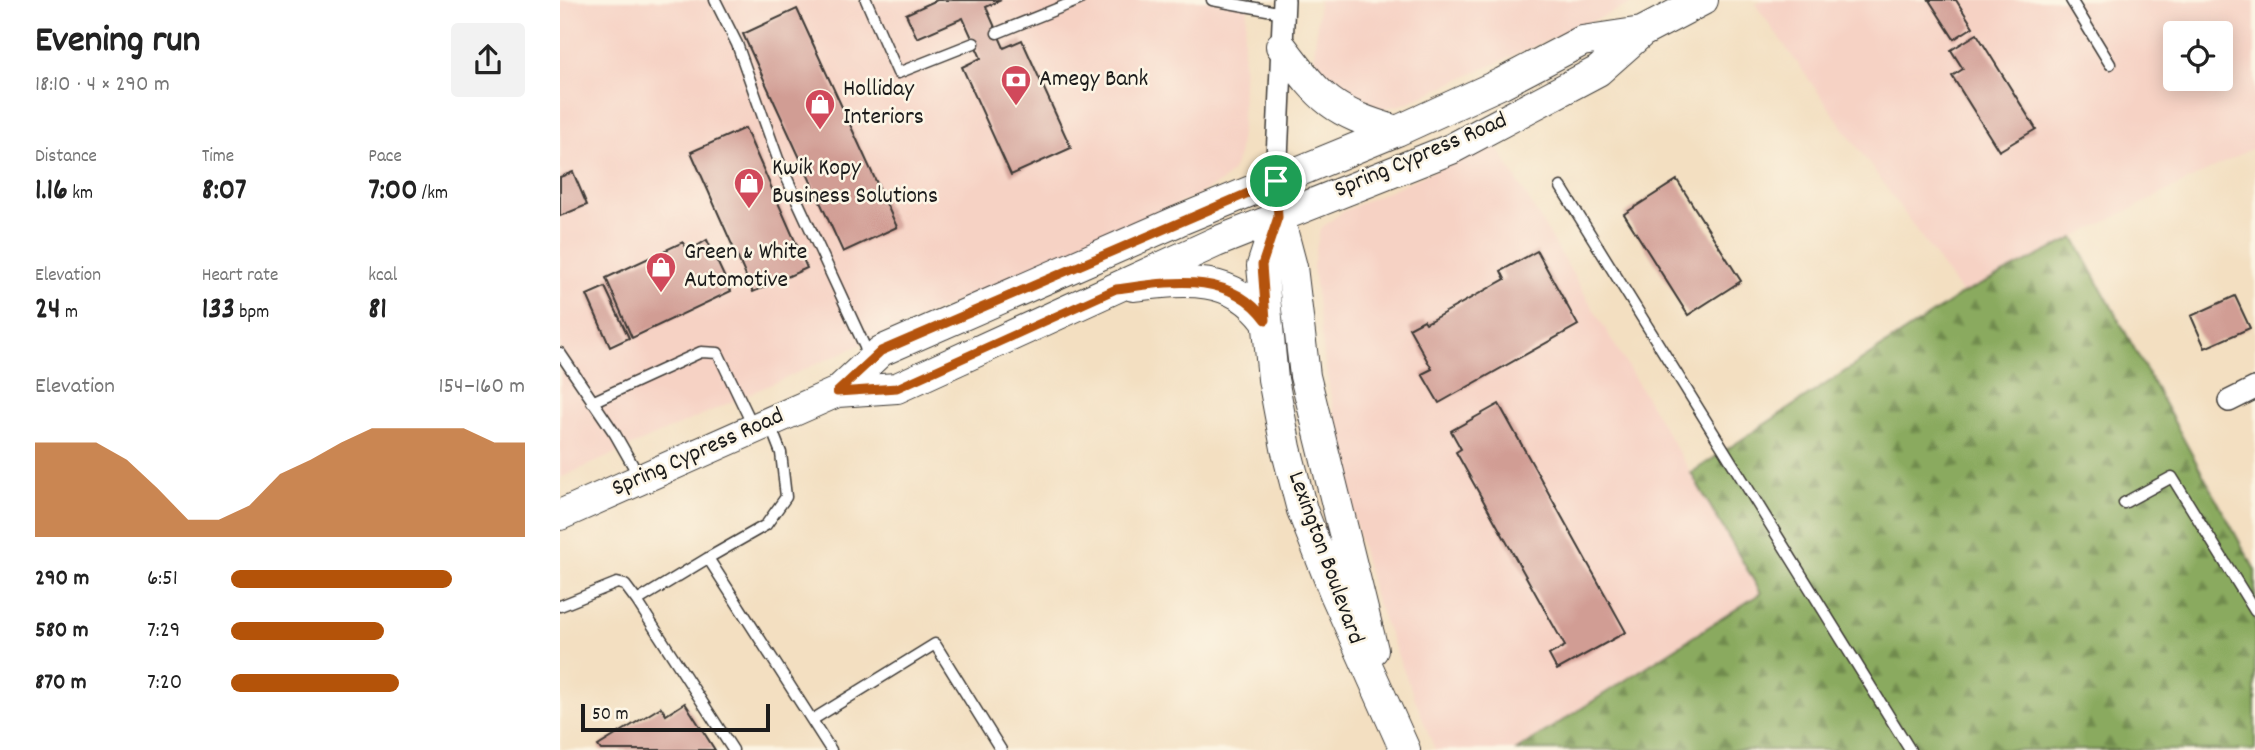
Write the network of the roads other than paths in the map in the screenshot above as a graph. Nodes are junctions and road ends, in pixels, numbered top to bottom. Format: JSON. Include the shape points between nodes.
{"nodes":[{"id":1,"x":715,"y":0,"type":"edge"},
{"id":2,"x":866,"y":0,"type":"edge"},
{"id":3,"x":1212,"y":0,"type":"edge"},
{"id":4,"x":1703,"y":0,"type":"edge"},
{"id":5,"x":2071,"y":0,"type":"edge"},
{"id":6,"x":1076,"y":1,"type":"edge"},
{"id":7,"x":1283,"y":7,"type":"edge"},
{"id":8,"x":1642,"y":32,"type":"junction"},
{"id":9,"x":997,"y":33,"type":"dead end"},
{"id":10,"x":974,"y":43,"type":"dead end"},
{"id":11,"x":1281,"y":46,"type":"junction"},
{"id":12,"x":2110,"y":64,"type":"dead end"},
{"id":13,"x":1397,"y":131,"type":"junction"},
{"id":14,"x":1276,"y":181,"type":"junction"},
{"id":15,"x":1561,"y":187,"type":"dead end"},
{"id":16,"x":1278,"y":217,"type":"junction"},
{"id":17,"x":1116,"y":289,"type":"junction"},
{"id":18,"x":1266,"y":320,"type":"junction"},
{"id":19,"x":560,"y":354,"type":"edge"},
{"id":20,"x":872,"y":360,"type":"junction"},
{"id":21,"x":2255,"y":388,"type":"edge"},
{"id":22,"x":837,"y":392,"type":"junction"},
{"id":23,"x":2229,"y":401,"type":"dead end"},
{"id":24,"x":592,"y":402,"type":"junction"},
{"id":25,"x":761,"y":424,"type":"junction"},
{"id":26,"x":641,"y":480,"type":"junction"},
{"id":27,"x":2124,"y":503,"type":"dead end"},
{"id":28,"x":560,"y":515,"type":"edge"},
{"id":29,"x":708,"y":558,"type":"junction"},
{"id":30,"x":637,"y":601,"type":"junction"},
{"id":31,"x":560,"y":606,"type":"edge"},
{"id":32,"x":2255,"y":611,"type":"edge"},
{"id":33,"x":1378,"y":689,"type":"junction"},
{"id":34,"x":812,"y":720,"type":"junction"},
{"id":35,"x":733,"y":750,"type":"edge"},
{"id":36,"x":831,"y":750,"type":"edge"},
{"id":37,"x":1001,"y":750,"type":"edge"},
{"id":38,"x":1405,"y":750,"type":"edge"},
{"id":39,"x":1910,"y":750,"type":"edge"}],
"edges":[{"from":1,"to":20,"type":"lane","via":[[737,44],[778,159]]},
{"from":2,"to":10,"type":"lane","via":[[898,73]]},
{"from":3,"to":7,"type":"lane"},
{"from":4,"to":8,"type":"main road","name":"Spring Cypress Road"},
{"from":5,"to":12,"type":"lane"},
{"from":6,"to":9,"type":"lane"},
{"from":7,"to":11,"type":"street"},
{"from":8,"to":13,"type":"main road","name":"Spring Cypress Road","via":[[1581,41]]},
{"from":8,"to":16,"type":"main road","name":"Spring Cypress Road","via":[[1598,71],[1451,149]]},
{"from":11,"to":13,"type":"main road","via":[[1334,108]]},
{"from":11,"to":14,"type":"street"},
{"from":13,"to":14,"type":"main road","name":"Spring Cypress Road"},
{"from":14,"to":16,"type":"main road","name":"Lexington Boulevard"},
{"from":14,"to":20,"type":"main road","name":"Spring Cypress Road","via":[[881,351]]},
{"from":15,"to":39,"type":"lane"},
{"from":16,"to":17,"type":"main road","name":"Spring Cypress Road"},
{"from":16,"to":18,"type":"main road","name":"Lexington Boulevard","via":[[1262,265]]},
{"from":16,"to":33,"type":"main road","name":"Lexington Boulevard","via":[[1292,267],[1306,376],[1373,645]]},
{"from":17,"to":18,"type":"main road","via":[[1151,284],[1221,285],[1254,303]]},
{"from":17,"to":22,"type":"main road","name":"Spring Cypress Road","via":[[897,388]]},
{"from":18,"to":33,"type":"main road","name":"Lexington Boulevard","via":[[1286,448],[1302,510]]},
{"from":19,"to":24,"type":"lane"},
{"from":20,"to":22,"type":"main road","name":"Spring Cypress Road"},
{"from":21,"to":23,"type":"street"},
{"from":22,"to":25,"type":"main road","name":"Spring Cypress Road"},
{"from":24,"to":25,"type":"lane","via":[[702,352],[718,353]]},
{"from":24,"to":26,"type":"lane"},
{"from":25,"to":26,"type":"main road","name":"Spring Cypress Road"},
{"from":25,"to":29,"type":"lane","via":[[781,453],[786,497],[766,525]]},
{"from":26,"to":28,"type":"main road","name":"Spring Cypress Road"},
{"from":27,"to":32,"type":"lane","via":[[2172,477]]},
{"from":29,"to":30,"type":"lane"},
{"from":29,"to":34,"type":"lane"},
{"from":30,"to":31,"type":"lane","via":[[625,585],[617,583]]},
{"from":30,"to":35,"type":"lane"},
{"from":33,"to":38,"type":"main road","name":"Lexington Boulevard"},
{"from":34,"to":36,"type":"lane"},
{"from":34,"to":37,"type":"lane","via":[[935,644]]}]}
